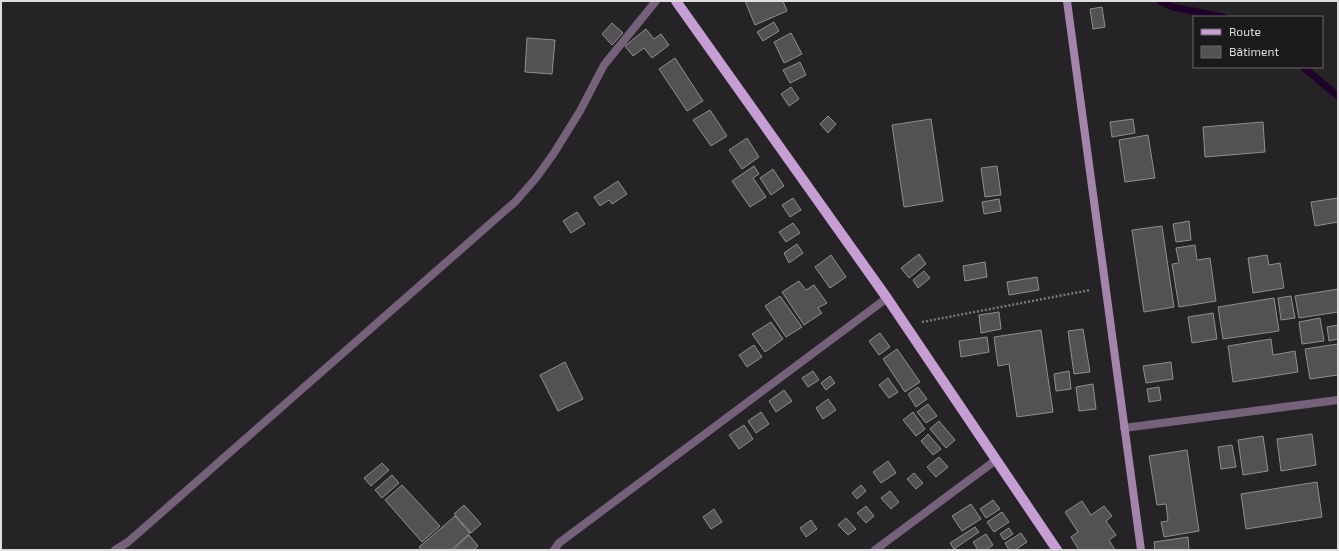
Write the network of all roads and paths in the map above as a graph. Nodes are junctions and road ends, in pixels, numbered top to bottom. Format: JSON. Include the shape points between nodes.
{"nodes":[{"id":1,"x":656,"y":1,"type":"edge"},
{"id":2,"x":676,"y":1,"type":"edge"},
{"id":3,"x":1067,"y":1,"type":"edge"},
{"id":4,"x":1106,"y":287,"type":"junction"},
{"id":5,"x":886,"y":298,"type":"junction"},
{"id":6,"x":904,"y":326,"type":"junction"},
{"id":7,"x":1338,"y":400,"type":"edge"},
{"id":8,"x":1124,"y":428,"type":"junction"},
{"id":9,"x":996,"y":460,"type":"junction"},
{"id":10,"x":115,"y":550,"type":"edge"},
{"id":11,"x":554,"y":550,"type":"edge"},
{"id":12,"x":875,"y":550,"type":"edge"},
{"id":13,"x":1057,"y":550,"type":"edge"},
{"id":14,"x":1141,"y":550,"type":"edge"}],
"edges":[{"from":1,"to":10,"type":"street","via":[[604,64],[580,111],[554,153],[516,201],[134,537]]},
{"from":2,"to":5,"type":"main road"},
{"from":3,"to":4,"type":"street"},
{"from":4,"to":6,"type":"path"},
{"from":4,"to":8,"type":"street"},
{"from":5,"to":6,"type":"main road"},
{"from":5,"to":11,"type":"street","via":[[559,543]]},
{"from":6,"to":9,"type":"main road"},
{"from":7,"to":8,"type":"street"},
{"from":8,"to":14,"type":"street"},
{"from":9,"to":12,"type":"street"},
{"from":9,"to":13,"type":"main road"}]}
